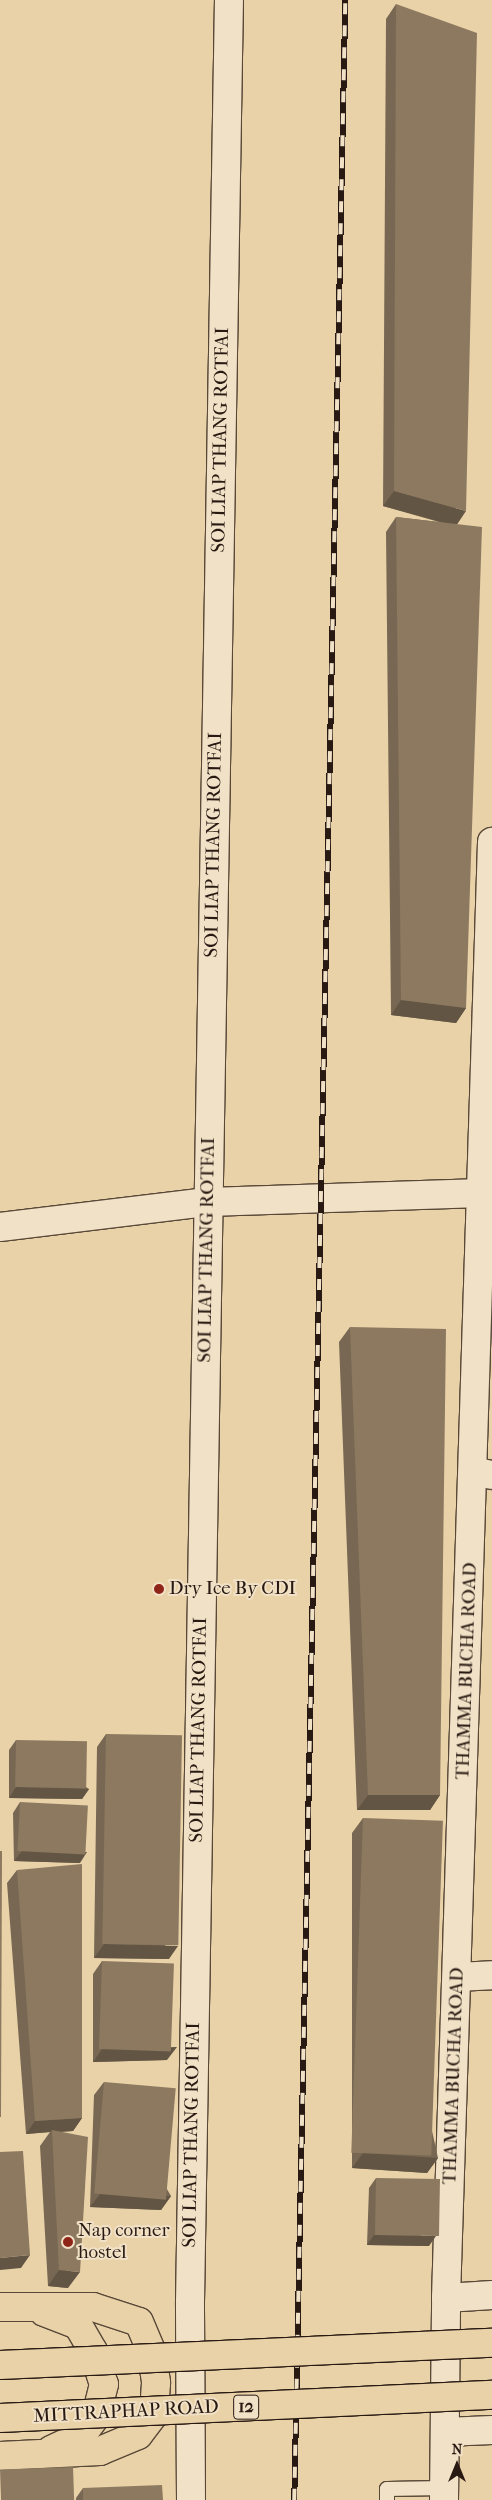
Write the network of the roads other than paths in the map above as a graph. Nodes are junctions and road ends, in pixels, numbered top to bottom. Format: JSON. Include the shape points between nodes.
{"nodes":[{"id":1,"x":228,"y":0,"type":"edge"},
{"id":2,"x":492,"y":842,"type":"edge"},
{"id":3,"x":489,"y":1070,"type":"edge"},
{"id":4,"x":482,"y":1193,"type":"junction"},
{"id":5,"x":208,"y":1202,"type":"junction"},
{"id":6,"x":0,"y":1227,"type":"edge"},
{"id":7,"x":484,"y":1394,"type":"edge"},
{"id":8,"x":483,"y":1473,"type":"edge"},
{"id":9,"x":492,"y":1975,"type":"edge"},
{"id":10,"x":457,"y":1977,"type":"junction"},
{"id":11,"x":492,"y":2295,"type":"edge"},
{"id":12,"x":446,"y":2298,"type":"junction"},
{"id":13,"x":0,"y":2307,"type":"edge"},
{"id":14,"x":36,"y":2309,"type":"junction"},
{"id":15,"x":492,"y":2343,"type":"edge"},
{"id":16,"x":0,"y":2365,"type":"edge"},
{"id":17,"x":492,"y":2396,"type":"edge"},
{"id":18,"x":0,"y":2418,"type":"edge"},
{"id":19,"x":492,"y":2430,"type":"edge"},
{"id":20,"x":445,"y":2432,"type":"junction"},
{"id":21,"x":44,"y":2454,"type":"junction"},
{"id":22,"x":0,"y":2456,"type":"edge"},
{"id":23,"x":444,"y":2494,"type":"edge"},
{"id":24,"x":191,"y":2500,"type":"edge"},
{"id":25,"x":387,"y":2500,"type":"edge"}],
"edges":[{"from":1,"to":5,"type":"street","name":"SOI LIAP THANG ROTFAI"},
{"from":2,"to":3,"type":"street","name":"THAMMA BUCHA ROAD"},
{"from":3,"to":4,"type":"street","name":"THAMMA BUCHA ROAD"},
{"from":4,"to":5,"type":"street"},
{"from":4,"to":7,"type":"street","name":"THAMMA BUCHA ROAD"},
{"from":5,"to":6,"type":"street"},
{"from":5,"to":24,"type":"street","name":"SOI LIAP THANG ROTFAI","via":[[190,2292]]},
{"from":7,"to":8,"type":"street","name":"THAMMA BUCHA ROAD"},
{"from":8,"to":10,"type":"street","name":"THAMMA BUCHA ROAD"},
{"from":9,"to":10,"type":"street"},
{"from":10,"to":12,"type":"street","name":"THAMMA BUCHA ROAD"},
{"from":11,"to":12,"type":"street"},
{"from":12,"to":20,"type":"street","name":"THAMMA BUCHA ROAD"},
{"from":13,"to":14,"type":"main road"},
{"from":14,"to":21,"type":"main road","via":[[78,2325],[93,2351],[104,2384],[96,2416],[81,2436]]},
{"from":14,"to":21,"type":"main road","via":[[93,2307],[139,2322],[151,2350],[156,2383],[154,2414],[138,2435],[100,2451]]},
{"from":15,"to":16,"type":"main road","bridge":true},
{"from":17,"to":18,"type":"main road","name":"MITTRAPHAP ROAD","number":"12","bridge":true},
{"from":19,"to":20,"type":"street"},
{"from":20,"to":23,"type":"street","name":"THAMMA BUCHA ROAD"},
{"from":21,"to":22,"type":"main road"},
{"from":23,"to":25,"type":"lane","via":[[387,2489]]}]}
